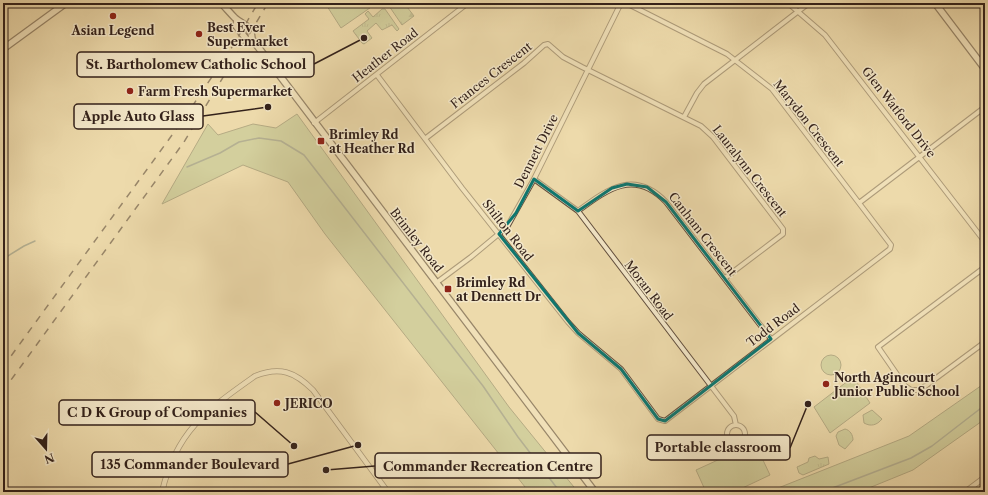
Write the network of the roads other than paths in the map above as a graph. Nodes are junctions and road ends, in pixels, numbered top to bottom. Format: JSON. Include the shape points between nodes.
{"nodes":[{"id":1,"x":66,"y":3,"type":"edge"},
{"id":2,"x":221,"y":3,"type":"edge"},
{"id":3,"x":468,"y":3,"type":"edge"},
{"id":4,"x":621,"y":3,"type":"edge"},
{"id":5,"x":626,"y":3,"type":"edge"},
{"id":6,"x":788,"y":3,"type":"edge"},
{"id":7,"x":809,"y":3,"type":"edge"},
{"id":8,"x":935,"y":3,"type":"edge"},
{"id":9,"x":799,"y":11,"type":"junction"},
{"id":10,"x":3,"y":49,"type":"edge"},
{"id":11,"x":735,"y":59,"type":"junction"},
{"id":12,"x":985,"y":69,"type":"edge"},
{"id":13,"x":588,"y":70,"type":"junction"},
{"id":14,"x":377,"y":75,"type":"junction"},
{"id":15,"x":985,"y":107,"type":"edge"},
{"id":16,"x":684,"y":117,"type":"junction"},
{"id":17,"x":314,"y":123,"type":"junction"},
{"id":18,"x":426,"y":138,"type":"junction"},
{"id":19,"x":920,"y":156,"type":"junction"},
{"id":20,"x":534,"y":179,"type":"junction"},
{"id":21,"x":860,"y":203,"type":"junction"},
{"id":22,"x":578,"y":211,"type":"junction"},
{"id":23,"x":499,"y":234,"type":"junction"},
{"id":24,"x":985,"y":242,"type":"edge"},
{"id":25,"x":891,"y":245,"type":"joint"},
{"id":26,"x":985,"y":267,"type":"edge"},
{"id":27,"x":725,"y":278,"type":"junction"},
{"id":28,"x":436,"y":282,"type":"junction"},
{"id":29,"x":771,"y":339,"type":"junction"},
{"id":30,"x":985,"y":342,"type":"edge"},
{"id":31,"x":710,"y":385,"type":"junction"},
{"id":32,"x":665,"y":421,"type":"joint"},
{"id":33,"x":736,"y":425,"type":"junction"},
{"id":34,"x":985,"y":477,"type":"edge"},
{"id":35,"x":162,"y":492,"type":"edge"},
{"id":36,"x":388,"y":492,"type":"edge"},
{"id":37,"x":595,"y":492,"type":"edge"},
{"id":38,"x":965,"y":492,"type":"edge"}],
"edges":[{"from":1,"to":10,"type":"main road"},
{"from":2,"to":17,"type":"main road","name":"Brimley Road","via":[[251,32],[252,39]]},
{"from":3,"to":14,"type":"street","name":"Heather Road"},
{"from":4,"to":13,"type":"street","name":"Dennett Drive"},
{"from":5,"to":11,"type":"street","name":"Marydon Crescent"},
{"from":6,"to":9,"type":"street","name":"Glen Watford Drive"},
{"from":7,"to":9,"type":"street"},
{"from":8,"to":12,"type":"main road"},
{"from":9,"to":11,"type":"street"},
{"from":9,"to":19,"type":"street","name":"Glen Watford Drive","via":[[825,35]]},
{"from":11,"to":16,"type":"street","via":[[704,84]]},
{"from":11,"to":21,"type":"street","name":"Marydon Crescent","via":[[772,89]]},
{"from":13,"to":16,"type":"street","name":"Lauralynn Crescent"},
{"from":13,"to":18,"type":"street","name":"Frances Crescent","via":[[563,57],[551,45],[544,45]]},
{"from":13,"to":20,"type":"street","name":"Dennett Drive"},
{"from":14,"to":17,"type":"street","name":"Heather Road"},
{"from":14,"to":18,"type":"street","name":"Shilton Road"},
{"from":15,"to":19,"type":"street"},
{"from":16,"to":27,"type":"street","name":"Lauralynn Crescent","via":[[701,126],[713,137],[783,229],[783,234]]},
{"from":17,"to":28,"type":"main road","name":"Brimley Road"},
{"from":18,"to":23,"type":"street","name":"Shilton Road"},
{"from":19,"to":21,"type":"street"},
{"from":19,"to":24,"type":"street","name":"Glen Watford Drive"},
{"from":20,"to":22,"type":"street","name":"Moran Road"},
{"from":20,"to":23,"type":"street","name":"Dennett Drive","via":[[513,218]]},
{"from":21,"to":25,"type":"street","name":"Marydon Crescent"},
{"from":22,"to":27,"type":"street","name":"Canham Crescent","via":[[612,188],[627,184],[647,187],[666,202]]},
{"from":22,"to":31,"type":"street","name":"Moran Road"},
{"from":23,"to":28,"type":"street","name":"Dennett Drive"},
{"from":23,"to":32,"type":"street","name":"Shilton Road","via":[[578,333],[621,369],[658,420]]},
{"from":25,"to":29,"type":"street","name":"Todd Road","via":[[890,249]]},
{"from":26,"to":30,"type":"street","via":[[878,347],[905,386],[911,390],[920,390]]},
{"from":27,"to":29,"type":"street","name":"Canham Crescent"},
{"from":28,"to":37,"type":"main road","name":"Brimley Road"},
{"from":29,"to":31,"type":"street","name":"Todd Road"},
{"from":31,"to":32,"type":"street","name":"Todd Road"},
{"from":31,"to":33,"type":"street","name":"Moran Road","via":[[734,416]]},
{"from":33,"to":33,"type":"street","name":"Moran Road","via":[[730,427],[727,434],[730,441],[739,443],[746,432],[741,426]]},
{"from":34,"to":38,"type":"street"},
{"from":35,"to":36,"type":"street","via":[[172,459],[182,440],[198,420],[255,376],[265,372],[281,371],[302,379],[313,390]]}]}
